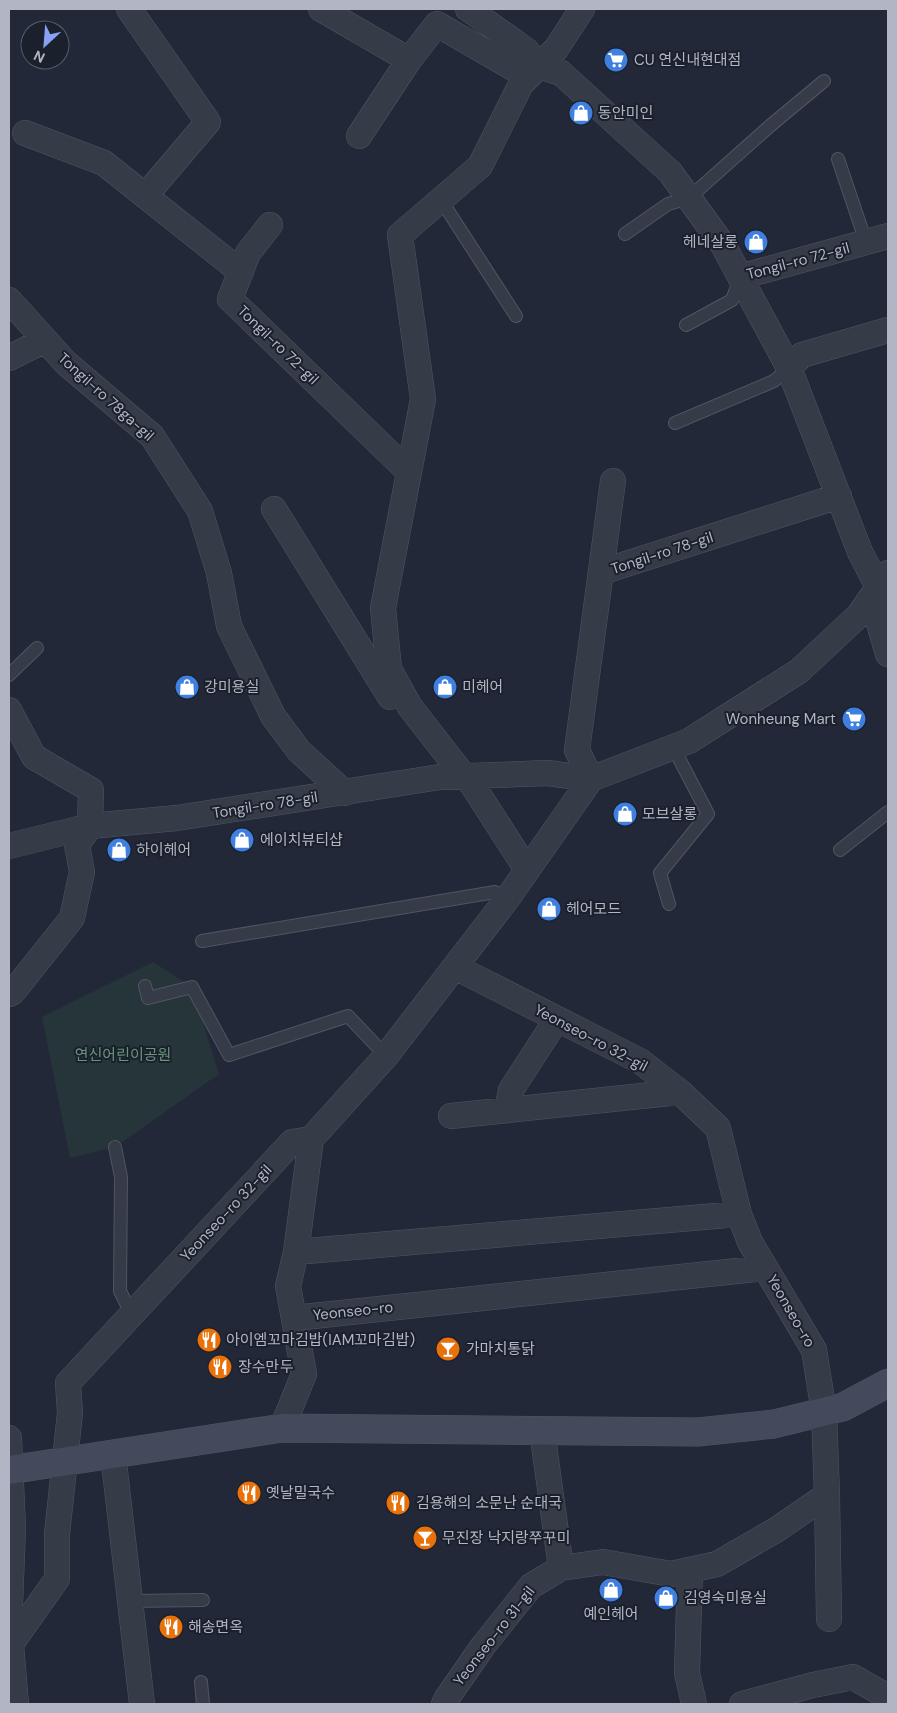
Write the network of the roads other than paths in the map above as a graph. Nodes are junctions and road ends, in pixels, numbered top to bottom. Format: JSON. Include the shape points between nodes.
{"nodes":[{"id":1,"x":130,"y":9,"type":"edge"},
{"id":2,"x":321,"y":9,"type":"edge"},
{"id":3,"x":468,"y":9,"type":"edge"},
{"id":4,"x":582,"y":9,"type":"edge"},
{"id":5,"x":409,"y":60,"type":"junction"},
{"id":6,"x":538,"y":66,"type":"junction"},
{"id":7,"x":824,"y":81,"type":"dead end"},
{"id":8,"x":25,"y":133,"type":"dead end"},
{"id":9,"x":359,"y":136,"type":"dead end"},
{"id":10,"x":838,"y":159,"type":"dead end"},
{"id":11,"x":145,"y":196,"type":"junction"},
{"id":12,"x":689,"y":198,"type":"junction"},
{"id":13,"x":441,"y":200,"type":"junction"},
{"id":14,"x":270,"y":226,"type":"dead end"},
{"id":15,"x":625,"y":234,"type":"dead end"},
{"id":16,"x":877,"y":239,"type":"edge"},
{"id":17,"x":241,"y":272,"type":"junction"},
{"id":18,"x":740,"y":278,"type":"junction"},
{"id":19,"x":9,"y":300,"type":"edge"},
{"id":20,"x":516,"y":316,"type":"dead end"},
{"id":21,"x":686,"y":325,"type":"dead end"},
{"id":22,"x":888,"y":330,"type":"edge"},
{"id":23,"x":46,"y":340,"type":"junction"},
{"id":24,"x":9,"y":358,"type":"edge"},
{"id":25,"x":789,"y":368,"type":"junction"},
{"id":26,"x":676,"y":423,"type":"dead end"},
{"id":27,"x":409,"y":472,"type":"junction"},
{"id":28,"x":613,"y":481,"type":"dead end"},
{"id":29,"x":839,"y":496,"type":"junction"},
{"id":30,"x":274,"y":509,"type":"dead end"},
{"id":31,"x":601,"y":572,"type":"junction"},
{"id":32,"x":883,"y":580,"type":"edge"},
{"id":33,"x":37,"y":648,"type":"dead end"},
{"id":34,"x":888,"y":654,"type":"edge"},
{"id":35,"x":9,"y":675,"type":"edge"},
{"id":36,"x":9,"y":710,"type":"edge"},
{"id":37,"x":673,"y":747,"type":"junction"},
{"id":38,"x":456,"y":775,"type":"junction"},
{"id":39,"x":591,"y":779,"type":"junction"},
{"id":40,"x":345,"y":793,"type":"junction"},
{"id":41,"x":888,"y":812,"type":"edge"},
{"id":42,"x":90,"y":826,"type":"junction"},
{"id":43,"x":9,"y":846,"type":"edge"},
{"id":44,"x":840,"y":850,"type":"dead end"},
{"id":45,"x":527,"y":870,"type":"junction"},
{"id":46,"x":507,"y":899,"type":"junction"},
{"id":47,"x":669,"y":904,"type":"dead end"},
{"id":48,"x":202,"y":940,"type":"dead end"},
{"id":49,"x":455,"y":967,"type":"junction"},
{"id":50,"x":145,"y":986,"type":"dead end"},
{"id":51,"x":9,"y":994,"type":"edge"},
{"id":52,"x":557,"y":1019,"type":"junction"},
{"id":53,"x":386,"y":1056,"type":"junction"},
{"id":54,"x":680,"y":1092,"type":"junction"},
{"id":55,"x":507,"y":1110,"type":"junction"},
{"id":56,"x":451,"y":1116,"type":"dead end"},
{"id":57,"x":311,"y":1140,"type":"junction"},
{"id":58,"x":115,"y":1147,"type":"dead end"},
{"id":59,"x":739,"y":1214,"type":"junction"},
{"id":60,"x":296,"y":1252,"type":"junction"},
{"id":61,"x":765,"y":1268,"type":"junction"},
{"id":62,"x":132,"y":1314,"type":"junction"},
{"id":63,"x":294,"y":1318,"type":"junction"},
{"id":64,"x":888,"y":1383,"type":"edge"},
{"id":65,"x":824,"y":1412,"type":"junction"},
{"id":66,"x":282,"y":1428,"type":"junction"},
{"id":67,"x":542,"y":1431,"type":"junction"},
{"id":68,"x":9,"y":1438,"type":"edge"},
{"id":69,"x":113,"y":1454,"type":"junction"},
{"id":70,"x":64,"y":1462,"type":"junction"},
{"id":71,"x":9,"y":1470,"type":"edge"},
{"id":72,"x":827,"y":1495,"type":"junction"},
{"id":73,"x":561,"y":1568,"type":"junction"},
{"id":74,"x":690,"y":1570,"type":"junction"},
{"id":75,"x":203,"y":1600,"type":"dead end"},
{"id":76,"x":130,"y":1601,"type":"junction"},
{"id":77,"x":829,"y":1619,"type":"dead end"},
{"id":78,"x":11,"y":1644,"type":"junction"},
{"id":79,"x":201,"y":1682,"type":"dead end"},
{"id":80,"x":888,"y":1697,"type":"edge"},
{"id":81,"x":888,"y":1701,"type":"edge"},
{"id":82,"x":16,"y":1704,"type":"edge"},
{"id":83,"x":142,"y":1704,"type":"edge"},
{"id":84,"x":203,"y":1704,"type":"edge"},
{"id":85,"x":444,"y":1704,"type":"edge"},
{"id":86,"x":694,"y":1704,"type":"edge"},
{"id":87,"x":742,"y":1704,"type":"edge"},
{"id":88,"x":885,"y":1704,"type":"edge"}],
"edges":[{"from":1,"to":11,"type":"street","via":[[208,122]]},
{"from":2,"to":5,"type":"street"},
{"from":3,"to":6,"type":"street","via":[[526,50]]},
{"from":4,"to":6,"type":"street","via":[[556,49]]},
{"from":5,"to":6,"type":"street","name":"Tongil-ro 72-gil","via":[[436,24],[513,68]]},
{"from":5,"to":9,"type":"street","name":"Tongil-ro 72-gil"},
{"from":6,"to":12,"type":"street","name":"Tongil-ro 72-gil","via":[[561,73],[670,172]]},
{"from":6,"to":13,"type":"street","via":[[521,84],[480,166]]},
{"from":7,"to":12,"type":"lane"},
{"from":8,"to":11,"type":"street","via":[[104,163]]},
{"from":10,"to":16,"type":"lane"},
{"from":11,"to":17,"type":"street"},
{"from":12,"to":15,"type":"lane","via":[[668,204]]},
{"from":12,"to":18,"type":"street","name":"Tongil-ro 72-gil","via":[[723,245]]},
{"from":13,"to":20,"type":"lane"},
{"from":13,"to":27,"type":"street","via":[[400,235],[423,399]]},
{"from":14,"to":17,"type":"street","via":[[248,253]]},
{"from":16,"to":18,"type":"street","name":"Tongil-ro 72-gil"},
{"from":17,"to":27,"type":"street","name":"Tongil-ro 72-gil","via":[[230,299]]},
{"from":18,"to":21,"type":"lane","via":[[732,300]]},
{"from":18,"to":25,"type":"street"},
{"from":19,"to":23,"type":"street","name":"Tongil-ro 78ga-gil"},
{"from":22,"to":25,"type":"street","via":[[802,355]]},
{"from":23,"to":24,"type":"street","name":"Tongil-ro 78ga-gil"},
{"from":23,"to":40,"type":"street","name":"Tongil-ro 78ga-gil","via":[[66,362],[152,436],[200,511],[219,573],[229,626],[274,716],[299,751]]},
{"from":25,"to":26,"type":"lane","via":[[774,381]]},
{"from":25,"to":29,"type":"street"},
{"from":27,"to":38,"type":"street","via":[[383,608],[389,669],[410,707]]},
{"from":28,"to":31,"type":"street"},
{"from":29,"to":31,"type":"street","name":"Tongil-ro 78-gil"},
{"from":29,"to":32,"type":"street","via":[[860,552]]},
{"from":30,"to":38,"type":"street"},
{"from":31,"to":39,"type":"street","name":"Tongil-ro 78-gil","via":[[576,750]]},
{"from":32,"to":34,"type":"street","via":[[878,620]]},
{"from":32,"to":37,"type":"street","name":"Tongil-ro 78-gil","via":[[859,615],[799,671],[689,741]]},
{"from":33,"to":35,"type":"lane"},
{"from":36,"to":42,"type":"street","via":[[34,757],[90,790]]},
{"from":37,"to":39,"type":"street","name":"Tongil-ro 78-gil"},
{"from":37,"to":47,"type":"lane","via":[[708,814],[660,872]]},
{"from":38,"to":39,"type":"street","name":"Tongil-ro 78-gil","via":[[548,774]]},
{"from":38,"to":40,"type":"street","name":"Tongil-ro 78-gil"},
{"from":38,"to":45,"type":"street"},
{"from":39,"to":45,"type":"street"},
{"from":40,"to":42,"type":"street","name":"Tongil-ro 78-gil","via":[[177,818]]},
{"from":41,"to":44,"type":"lane"},
{"from":42,"to":43,"type":"street","name":"Tongil-ro 78-gil"},
{"from":42,"to":51,"type":"street","via":[[78,844],[82,872],[72,918]]},
{"from":45,"to":46,"type":"street"},
{"from":46,"to":48,"type":"lane","via":[[495,892]]},
{"from":46,"to":49,"type":"street"},
{"from":49,"to":52,"type":"street","name":"Yeonseo-ro 32-gil"},
{"from":49,"to":53,"type":"street"},
{"from":50,"to":53,"type":"lane","via":[[148,998],[192,987],[229,1055],[348,1016]]},
{"from":52,"to":54,"type":"street","name":"Yeonseo-ro 32-gil","via":[[640,1061]]},
{"from":52,"to":55,"type":"street","via":[[511,1090]]},
{"from":53,"to":57,"type":"street"},
{"from":54,"to":55,"type":"street","name":"Yeonseo-ro 32-gil"},
{"from":54,"to":59,"type":"street","via":[[718,1128]]},
{"from":55,"to":56,"type":"street","name":"Yeonseo-ro 32-gil"},
{"from":57,"to":60,"type":"street","name":"Yeonseo-ro"},
{"from":57,"to":62,"type":"street","name":"Yeonseo-ro 32-gil","via":[[292,1142]]},
{"from":58,"to":62,"type":"lane","via":[[121,1177],[120,1291]]},
{"from":59,"to":60,"type":"street"},
{"from":59,"to":61,"type":"street"},
{"from":60,"to":63,"type":"street","name":"Yeonseo-ro","via":[[288,1286]]},
{"from":61,"to":63,"type":"street","name":"Yeonseo-ro"},
{"from":61,"to":65,"type":"street","name":"Yeonseo-ro","via":[[814,1350]]},
{"from":62,"to":70,"type":"street","name":"Yeonseo-ro 32-gil","via":[[68,1383],[70,1413]]},
{"from":63,"to":66,"type":"street","via":[[304,1374]]},
{"from":64,"to":65,"type":"main road","via":[[843,1407]]},
{"from":65,"to":67,"type":"main road","via":[[774,1424],[698,1432]]},
{"from":65,"to":72,"type":"street","name":"Yeonseo-ro"},
{"from":66,"to":67,"type":"main road"},
{"from":66,"to":69,"type":"main road"},
{"from":67,"to":73,"type":"street"},
{"from":68,"to":71,"type":"street"},
{"from":69,"to":70,"type":"main road"},
{"from":69,"to":76,"type":"street"},
{"from":70,"to":71,"type":"main road"},
{"from":70,"to":78,"type":"street","name":"Yeonseo-ro 32-gil","via":[[57,1534],[57,1579]]},
{"from":71,"to":78,"type":"street","via":[[13,1528]]},
{"from":72,"to":74,"type":"street","via":[[776,1530],[717,1564]]},
{"from":72,"to":77,"type":"street","name":"Yeonseo-ro"},
{"from":73,"to":74,"type":"street","via":[[603,1562],[671,1574]]},
{"from":73,"to":85,"type":"street","name":"Yeonseo-ro 31-gil","via":[[531,1586],[483,1646]]},
{"from":74,"to":86,"type":"street","via":[[686,1673]]},
{"from":75,"to":76,"type":"lane"},
{"from":76,"to":83,"type":"street"},
{"from":78,"to":82,"type":"street"},
{"from":79,"to":84,"type":"lane"},
{"from":80,"to":87,"type":"street","via":[[852,1677]]},
{"from":81,"to":88,"type":"street"}]}
